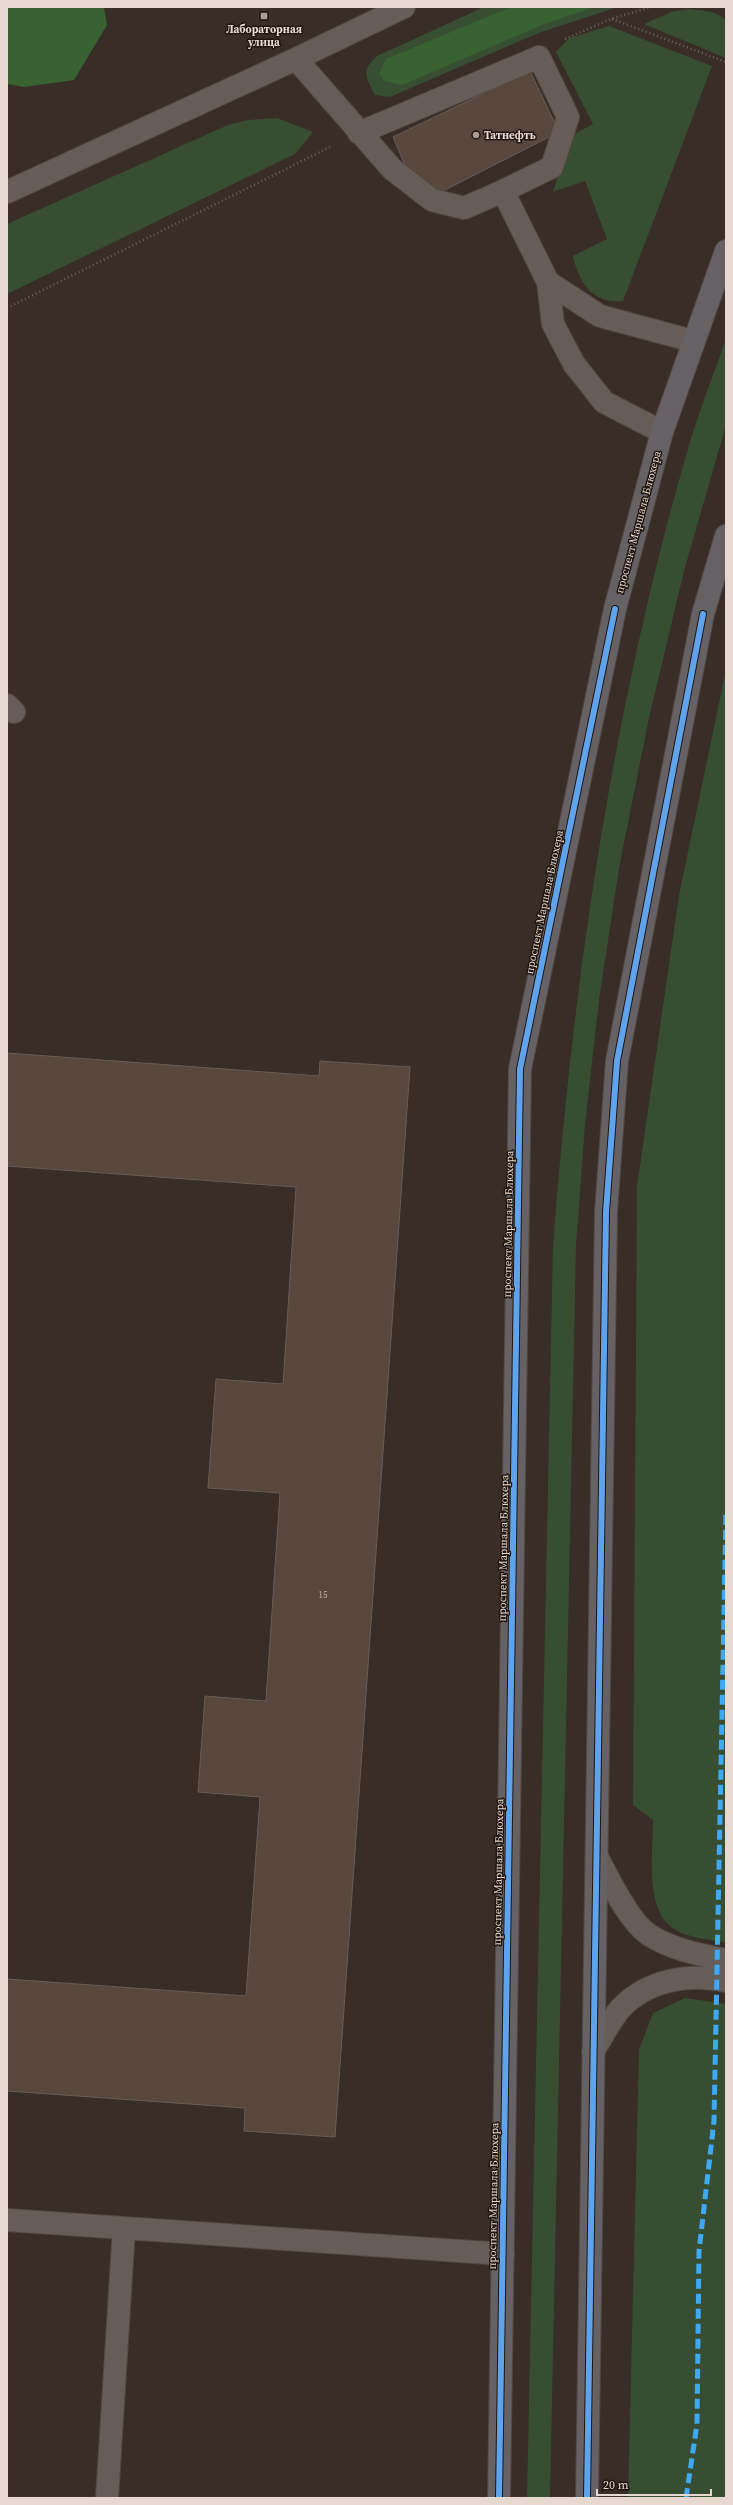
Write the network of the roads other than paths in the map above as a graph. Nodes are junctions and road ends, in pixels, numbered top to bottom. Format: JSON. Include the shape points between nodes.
{"nodes":[{"id":1,"x":404,"y":7,"type":"edge"},
{"id":2,"x":296,"y":59,"type":"junction"},
{"id":3,"x":359,"y":133,"type":"junction"},
{"id":4,"x":503,"y":191,"type":"junction"},
{"id":5,"x":7,"y":192,"type":"edge"},
{"id":6,"x":726,"y":251,"type":"edge"},
{"id":7,"x":548,"y":282,"type":"junction"},
{"id":8,"x":693,"y":341,"type":"junction"},
{"id":9,"x":662,"y":432,"type":"junction"},
{"id":10,"x":726,"y":536,"type":"edge"},
{"id":11,"x":597,"y":1857,"type":"junction"},
{"id":12,"x":726,"y":1960,"type":"edge"},
{"id":13,"x":726,"y":1981,"type":"edge"},
{"id":14,"x":594,"y":2051,"type":"junction"},
{"id":15,"x":7,"y":2220,"type":"edge"},
{"id":16,"x":124,"y":2228,"type":"junction"},
{"id":17,"x":502,"y":2254,"type":"junction"},
{"id":18,"x":107,"y":2498,"type":"edge"},
{"id":19,"x":499,"y":2498,"type":"edge"},
{"id":20,"x":587,"y":2498,"type":"edge"}],
"edges":[{"from":1,"to":2,"type":"street"},
{"from":2,"to":3,"type":"street"},
{"from":2,"to":5,"type":"street"},
{"from":3,"to":4,"type":"street","via":[[392,169],[432,200],[464,208]]},
{"from":3,"to":4,"type":"street","via":[[539,57],[568,117],[552,167]]},
{"from":4,"to":7,"type":"street"},
{"from":6,"to":8,"type":"main road","name":"проспект Маршала Блюхера"},
{"from":7,"to":8,"type":"street","via":[[600,316]]},
{"from":7,"to":9,"type":"street","via":[[553,324],[574,364],[604,402]]},
{"from":8,"to":9,"type":"main road","name":"проспект Маршала Блюхера"},
{"from":9,"to":17,"type":"main road","name":"проспект Маршала Блюхера","via":[[615,609],[520,1069]]},
{"from":10,"to":11,"type":"main road","via":[[703,614],[618,1061],[606,1212]]},
{"from":11,"to":12,"type":"street","via":[[623,1905],[647,1933],[678,1948]]},
{"from":11,"to":14,"type":"main road"},
{"from":13,"to":14,"type":"street","via":[[677,1978],[648,1987],[620,2009]]},
{"from":14,"to":20,"type":"main road"},
{"from":15,"to":16,"type":"street"},
{"from":16,"to":17,"type":"street"},
{"from":16,"to":18,"type":"street"},
{"from":17,"to":19,"type":"main road","name":"проспект Маршала Блюхера"}]}
